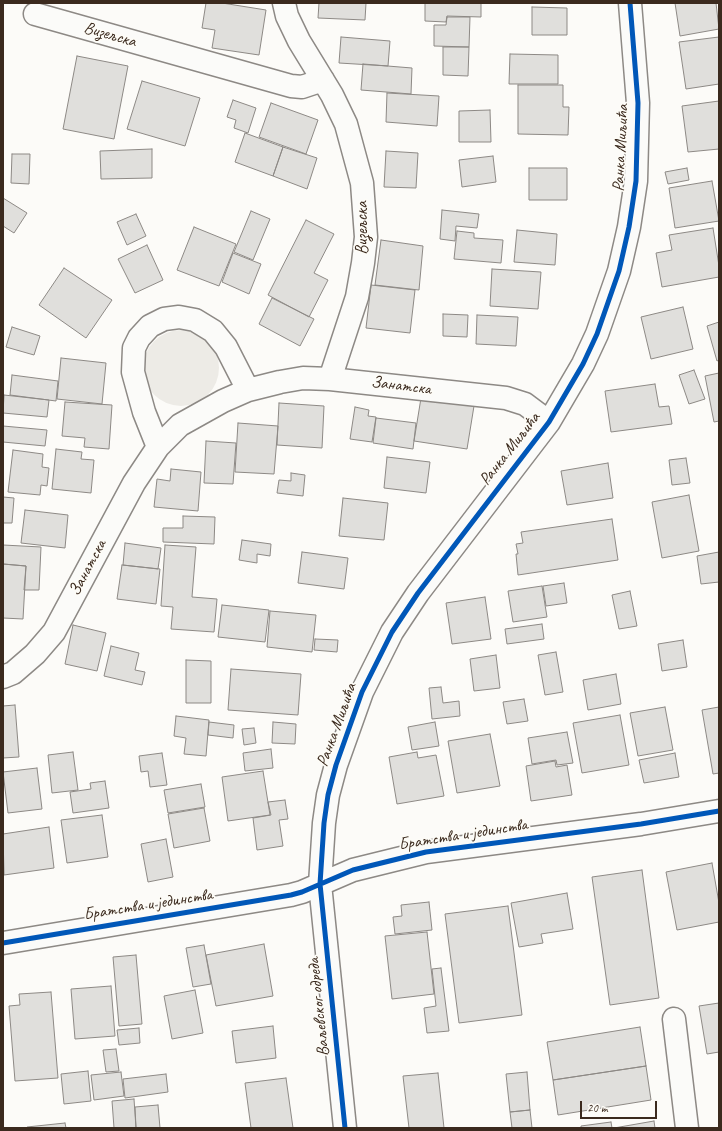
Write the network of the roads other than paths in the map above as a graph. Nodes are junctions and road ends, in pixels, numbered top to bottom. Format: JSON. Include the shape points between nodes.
{"nodes":[{"id":1,"x":284,"y":3,"type":"edge"},
{"id":2,"x":630,"y":3,"type":"edge"},
{"id":3,"x":35,"y":14,"type":"dead end"},
{"id":4,"x":323,"y":80,"type":"junction"},
{"id":5,"x":330,"y":379,"type":"junction"},
{"id":6,"x":248,"y":390,"type":"junction"},
{"id":7,"x":549,"y":422,"type":"junction"},
{"id":8,"x":158,"y":447,"type":"junction"},
{"id":9,"x":3,"y":677,"type":"edge"},
{"id":10,"x":719,"y":811,"type":"edge"},
{"id":11,"x":320,"y":884,"type":"junction"},
{"id":12,"x":3,"y":943,"type":"edge"},
{"id":13,"x":674,"y":1019,"type":"dead end"},
{"id":14,"x":345,"y":1128,"type":"edge"},
{"id":15,"x":687,"y":1128,"type":"edge"}],
"edges":[{"from":1,"to":4,"type":"street","name":"Визељска","via":[[299,41]]},
{"from":2,"to":7,"type":"street","name":"Ранка Миљића","via":[[638,104],[636,181],[629,227],[618,271],[597,334],[583,364]]},
{"from":3,"to":4,"type":"street","name":"Визељска","via":[[291,86],[302,87]]},
{"from":4,"to":5,"type":"street","name":"Визељска","via":[[346,124],[352,143],[362,183],[366,237],[357,297]]},
{"from":5,"to":6,"type":"street","name":"Занатска","via":[[303,378]]},
{"from":5,"to":7,"type":"street","name":"Занатска","via":[[506,398],[525,404]]},
{"from":6,"to":8,"type":"street","name":"Занатска","via":[[198,413],[180,425]]},
{"from":6,"to":8,"type":"street","via":[[226,347],[213,331],[195,320],[179,316],[164,319],[150,326],[134,348],[133,372],[144,412]]},
{"from":7,"to":11,"type":"street","name":"Ранка Миљића","via":[[418,593],[392,632],[376,663],[352,719],[328,795]]},
{"from":8,"to":9,"type":"street","name":"Занатска","via":[[134,483],[54,632],[35,654],[13,673]]},
{"from":10,"to":11,"type":"street","name":"Братства и јединства","via":[[641,824],[426,852],[371,864]]},
{"from":11,"to":12,"type":"street","name":"Братства и јединства","via":[[302,892],[276,898]]},
{"from":11,"to":14,"type":"street","name":"Ваљевског одреда"},
{"from":13,"to":15,"type":"street"}]}
